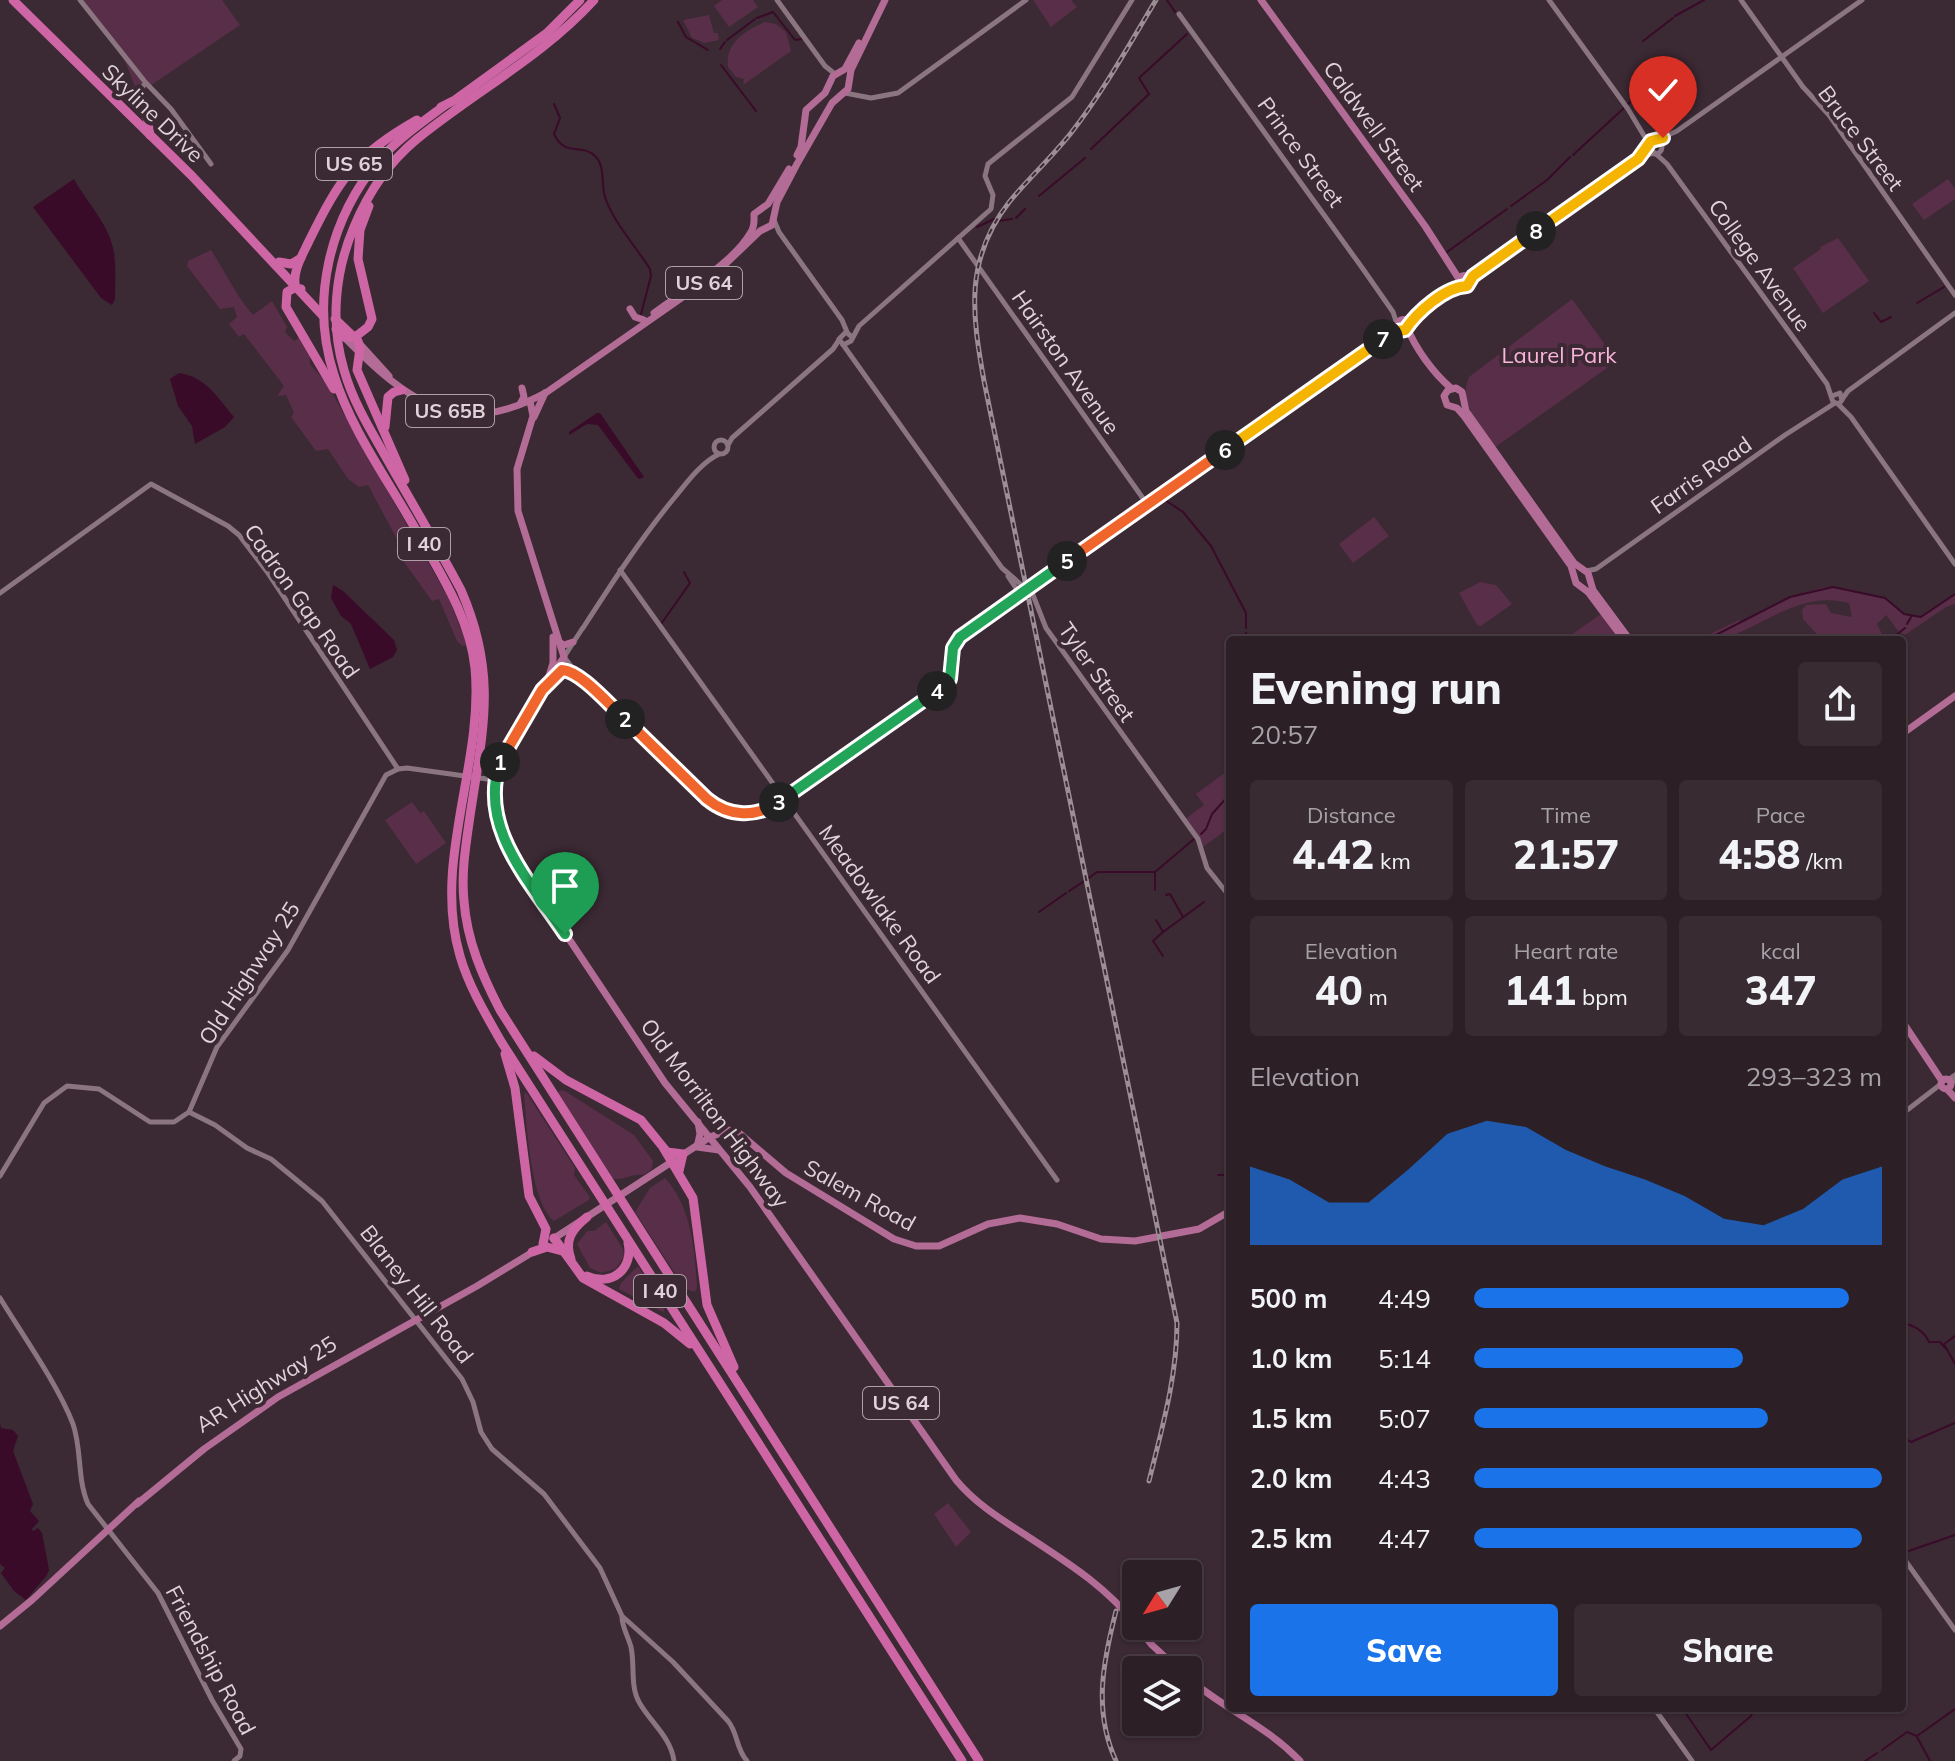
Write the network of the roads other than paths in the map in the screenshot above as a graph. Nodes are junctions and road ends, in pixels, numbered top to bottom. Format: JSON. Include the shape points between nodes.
{"nodes":[{"id":1,"x":13,"y":0,"type":"edge"},
{"id":2,"x":80,"y":0,"type":"edge"},
{"id":3,"x":580,"y":0,"type":"edge"},
{"id":4,"x":594,"y":0,"type":"edge"},
{"id":5,"x":777,"y":0,"type":"edge"},
{"id":6,"x":885,"y":0,"type":"edge"},
{"id":7,"x":1026,"y":0,"type":"edge"},
{"id":8,"x":1132,"y":0,"type":"edge"},
{"id":9,"x":1261,"y":0,"type":"edge"},
{"id":10,"x":1549,"y":0,"type":"edge"},
{"id":11,"x":1741,"y":0,"type":"edge"},
{"id":12,"x":1862,"y":0,"type":"edge"},
{"id":13,"x":1179,"y":14,"type":"dead end"},
{"id":14,"x":873,"y":25,"type":"junction"},
{"id":15,"x":1781,"y":57,"type":"junction"},
{"id":16,"x":825,"y":66,"type":"junction"},
{"id":17,"x":837,"y":74,"type":"junction"},
{"id":18,"x":849,"y":81,"type":"junction"},
{"id":19,"x":146,"y":83,"type":"junction"},
{"id":20,"x":829,"y":84,"type":"junction"},
{"id":21,"x":842,"y":94,"type":"junction"},
{"id":22,"x":863,"y":97,"type":"junction"},
{"id":23,"x":444,"y":106,"type":"junction"},
{"id":24,"x":146,"y":115,"type":"junction"},
{"id":25,"x":137,"y":123,"type":"junction"},
{"id":26,"x":1673,"y":134,"type":"junction"},
{"id":27,"x":150,"y":135,"type":"junction"},
{"id":28,"x":1652,"y":142,"type":"junction"},
{"id":29,"x":1662,"y":148,"type":"junction"},
{"id":30,"x":1654,"y":153,"type":"junction"},
{"id":31,"x":1638,"y":159,"type":"junction"},
{"id":32,"x":395,"y":161,"type":"junction"},
{"id":33,"x":211,"y":164,"type":"dead end"},
{"id":34,"x":1667,"y":164,"type":"junction"},
{"id":35,"x":184,"y":169,"type":"junction"},
{"id":36,"x":203,"y":187,"type":"junction"},
{"id":37,"x":762,"y":208,"type":"junction"},
{"id":38,"x":754,"y":222,"type":"junction"},
{"id":39,"x":770,"y":222,"type":"junction"},
{"id":40,"x":958,"y":238,"type":"junction"},
{"id":41,"x":265,"y":253,"type":"junction"},
{"id":42,"x":301,"y":258,"type":"junction"},
{"id":43,"x":279,"y":262,"type":"junction"},
{"id":44,"x":1463,"y":279,"type":"junction"},
{"id":45,"x":293,"y":282,"type":"junction"},
{"id":46,"x":1955,"y":295,"type":"edge"},
{"id":47,"x":630,"y":309,"type":"dead end"},
{"id":48,"x":1953,"y":317,"type":"edge"},
{"id":49,"x":644,"y":320,"type":"junction"},
{"id":50,"x":842,"y":321,"type":"junction"},
{"id":51,"x":1402,"y":325,"type":"junction"},
{"id":52,"x":857,"y":327,"type":"junction"},
{"id":53,"x":638,"y":328,"type":"junction"},
{"id":54,"x":844,"y":342,"type":"junction"},
{"id":55,"x":355,"y":343,"type":"junction"},
{"id":56,"x":522,"y":388,"type":"dead end"},
{"id":57,"x":402,"y":390,"type":"junction"},
{"id":58,"x":1449,"y":390,"type":"junction"},
{"id":59,"x":545,"y":393,"type":"junction"},
{"id":60,"x":1837,"y":398,"type":"junction"},
{"id":61,"x":530,"y":401,"type":"junction"},
{"id":62,"x":1464,"y":401,"type":"junction"},
{"id":63,"x":515,"y":408,"type":"junction"},
{"id":64,"x":1456,"y":408,"type":"junction"},
{"id":65,"x":531,"y":422,"type":"junction"},
{"id":66,"x":354,"y":423,"type":"junction"},
{"id":67,"x":386,"y":438,"type":"junction"},
{"id":68,"x":726,"y":443,"type":"junction"},
{"id":69,"x":717,"y":451,"type":"junction"},
{"id":70,"x":1494,"y":454,"type":"junction"},
{"id":71,"x":1518,"y":492,"type":"junction"},
{"id":72,"x":1147,"y":504,"type":"junction"},
{"id":73,"x":1534,"y":506,"type":"junction"},
{"id":74,"x":1540,"y":523,"type":"junction"},
{"id":75,"x":428,"y":531,"type":"junction"},
{"id":76,"x":1561,"y":545,"type":"junction"},
{"id":77,"x":1955,"y":564,"type":"edge"},
{"id":78,"x":620,"y":570,"type":"junction"},
{"id":79,"x":1008,"y":575,"type":"junction"},
{"id":80,"x":1587,"y":575,"type":"junction"},
{"id":81,"x":1575,"y":576,"type":"junction"},
{"id":82,"x":1035,"y":583,"type":"junction"},
{"id":83,"x":1582,"y":586,"type":"junction"},
{"id":84,"x":1027,"y":589,"type":"junction"},
{"id":85,"x":0,"y":593,"type":"edge"},
{"id":86,"x":1020,"y":594,"type":"junction"},
{"id":87,"x":544,"y":600,"type":"junction"},
{"id":88,"x":1037,"y":601,"type":"junction"},
{"id":89,"x":1621,"y":636,"type":"edge"},
{"id":90,"x":1627,"y":636,"type":"edge"},
{"id":91,"x":557,"y":641,"type":"junction"},
{"id":92,"x":572,"y":644,"type":"junction"},
{"id":93,"x":564,"y":657,"type":"junction"},
{"id":94,"x":571,"y":666,"type":"junction"},
{"id":95,"x":579,"y":676,"type":"junction"},
{"id":96,"x":542,"y":690,"type":"junction"},
{"id":97,"x":1955,"y":696,"type":"edge"},
{"id":98,"x":1906,"y":731,"type":"edge"},
{"id":99,"x":474,"y":763,"type":"junction"},
{"id":100,"x":398,"y":769,"type":"junction"},
{"id":101,"x":494,"y":780,"type":"junction"},
{"id":102,"x":469,"y":791,"type":"junction"},
{"id":103,"x":785,"y":798,"type":"junction"},
{"id":104,"x":776,"y":804,"type":"junction"},
{"id":105,"x":790,"y":806,"type":"junction"},
{"id":106,"x":1226,"y":892,"type":"edge"},
{"id":107,"x":500,"y":1010,"type":"junction"},
{"id":108,"x":1906,"y":1027,"type":"edge"},
{"id":109,"x":502,"y":1043,"type":"junction"},
{"id":110,"x":1949,"y":1085,"type":"edge"},
{"id":111,"x":1906,"y":1111,"type":"edge"},
{"id":112,"x":189,"y":1112,"type":"junction"},
{"id":113,"x":698,"y":1122,"type":"junction"},
{"id":114,"x":723,"y":1131,"type":"junction"},
{"id":115,"x":710,"y":1137,"type":"junction"},
{"id":116,"x":697,"y":1147,"type":"junction"},
{"id":117,"x":664,"y":1149,"type":"junction"},
{"id":118,"x":721,"y":1151,"type":"junction"},
{"id":119,"x":683,"y":1154,"type":"junction"},
{"id":120,"x":671,"y":1161,"type":"junction"},
{"id":121,"x":0,"y":1176,"type":"edge"},
{"id":122,"x":682,"y":1178,"type":"junction"},
{"id":123,"x":1057,"y":1180,"type":"dead end"},
{"id":124,"x":1226,"y":1214,"type":"edge"},
{"id":125,"x":591,"y":1215,"type":"junction"},
{"id":126,"x":625,"y":1236,"type":"junction"},
{"id":127,"x":554,"y":1238,"type":"junction"},
{"id":128,"x":543,"y":1244,"type":"junction"},
{"id":129,"x":562,"y":1251,"type":"junction"},
{"id":130,"x":532,"y":1252,"type":"junction"},
{"id":131,"x":0,"y":1298,"type":"edge"},
{"id":132,"x":417,"y":1319,"type":"junction"},
{"id":133,"x":707,"y":1363,"type":"junction"},
{"id":134,"x":751,"y":1403,"type":"junction"},
{"id":135,"x":107,"y":1531,"type":"junction"},
{"id":136,"x":1906,"y":1562,"type":"edge"},
{"id":137,"x":1122,"y":1607,"type":"edge"},
{"id":138,"x":622,"y":1616,"type":"junction"},
{"id":139,"x":0,"y":1626,"type":"edge"},
{"id":140,"x":1955,"y":1630,"type":"edge"},
{"id":141,"x":1148,"y":1640,"type":"edge"},
{"id":142,"x":1164,"y":1656,"type":"edge"},
{"id":143,"x":1202,"y":1689,"type":"edge"},
{"id":144,"x":1226,"y":1706,"type":"edge"},
{"id":145,"x":1235,"y":1712,"type":"edge"},
{"id":146,"x":1657,"y":1712,"type":"edge"},
{"id":147,"x":674,"y":1759,"type":"edge"},
{"id":148,"x":234,"y":1761,"type":"edge"},
{"id":149,"x":747,"y":1761,"type":"edge"},
{"id":150,"x":962,"y":1761,"type":"edge"},
{"id":151,"x":979,"y":1761,"type":"edge"},
{"id":152,"x":1300,"y":1761,"type":"edge"},
{"id":153,"x":1692,"y":1761,"type":"edge"}],
"edges":[{"from":1,"to":25,"type":"highway","name":"Skyline Drive"},
{"from":2,"to":19,"type":"street"},
{"from":3,"to":23,"type":"highway","number":"I 40","via":[[547,33]]},
{"from":4,"to":32,"type":"highway","number":"I 40","via":[[544,48]]},
{"from":5,"to":16,"type":"street"},
{"from":6,"to":14,"type":"main road"},
{"from":7,"to":22,"type":"street","via":[[898,93]]},
{"from":8,"to":40,"type":"street","via":[[1072,97],[988,164],[985,174],[994,200],[987,214]]},
{"from":9,"to":44,"type":"main road","name":"Caldwell Street"},
{"from":10,"to":28,"type":"street"},
{"from":11,"to":15,"type":"street","name":"Bruce Street"},
{"from":12,"to":15,"type":"street"},
{"from":13,"to":51,"type":"street","name":"Prince Street"},
{"from":14,"to":17,"type":"main road"},
{"from":14,"to":18,"type":"main road"},
{"from":15,"to":26,"type":"street"},
{"from":15,"to":46,"type":"street","name":"Bruce Street","via":[[1829,115]]},
{"from":16,"to":17,"type":"street"},
{"from":16,"to":20,"type":"street"},
{"from":17,"to":18,"type":"main road"},
{"from":17,"to":20,"type":"main road"},
{"from":18,"to":21,"type":"main road"},
{"from":18,"to":22,"type":"street"},
{"from":19,"to":24,"type":"street","via":[[137,99]]},
{"from":19,"to":33,"type":"street"},
{"from":20,"to":21,"type":"main road"},
{"from":20,"to":37,"type":"main road","via":[[806,110],[801,147]]},
{"from":21,"to":22,"type":"street"},
{"from":21,"to":39,"type":"main road","number":"US 64","via":[[786,184]]},
{"from":23,"to":42,"type":"highway","number":"US 65","via":[[383,139],[356,162],[334,190]]},
{"from":23,"to":66,"type":"highway","number":"I 40","via":[[381,159],[348,207],[333,242],[324,289],[325,337]]},
{"from":24,"to":25,"type":"highway"},
{"from":24,"to":27,"type":"highway"},
{"from":25,"to":27,"type":"highway","name":"Skyline Drive"},
{"from":26,"to":28,"type":"street"},
{"from":26,"to":29,"type":"street"},
{"from":27,"to":35,"type":"highway","name":"Skyline Drive"},
{"from":28,"to":29,"type":"street","name":"College Avenue"},
{"from":28,"to":30,"type":"street","name":"College Avenue"},
{"from":28,"to":31,"type":"street"},
{"from":29,"to":30,"type":"street"},
{"from":29,"to":34,"type":"street","name":"College Avenue"},
{"from":30,"to":31,"type":"street"},
{"from":30,"to":34,"type":"street","name":"College Avenue"},
{"from":31,"to":44,"type":"street"},
{"from":32,"to":55,"type":"highway","number":"US 65","via":[[359,235],[359,269],[372,314]]},
{"from":32,"to":75,"type":"highway","number":"I 40","via":[[368,197],[339,274],[340,353],[362,414]]},
{"from":34,"to":60,"type":"street","name":"College Avenue"},
{"from":35,"to":36,"type":"highway","name":"Skyline Drive"},
{"from":35,"to":36,"type":"highway","via":[[200,173]]},
{"from":36,"to":41,"type":"highway","name":"Skyline Drive"},
{"from":37,"to":38,"type":"main road"},
{"from":37,"to":39,"type":"main road","via":[[768,209]]},
{"from":38,"to":39,"type":"main road"},
{"from":38,"to":49,"type":"main road","number":"US 64","via":[[725,260]]},
{"from":39,"to":50,"type":"street"},
{"from":39,"to":53,"type":"main road","number":"US 64","via":[[720,271]]},
{"from":40,"to":52,"type":"street"},
{"from":40,"to":72,"type":"street","name":"Hairston Avenue"},
{"from":41,"to":43,"type":"highway","name":"Skyline Drive"},
{"from":41,"to":45,"type":"highway","name":"Skyline Drive"},
{"from":42,"to":43,"type":"highway","via":[[291,264]]},
{"from":42,"to":45,"type":"highway"},
{"from":43,"to":45,"type":"highway","name":"Skyline Drive"},
{"from":44,"to":51,"type":"main road"},
{"from":45,"to":55,"type":"highway","name":"Skyline Drive"},
{"from":45,"to":55,"type":"highway","name":"Skyline Drive","number":"US 65B","via":[[311,294]]},
{"from":45,"to":66,"type":"highway","via":[[286,296],[288,311]]},
{"from":47,"to":49,"type":"main road"},
{"from":48,"to":60,"type":"street","name":"Farris Road"},
{"from":49,"to":53,"type":"main road","number":"US 64"},
{"from":50,"to":52,"type":"street"},
{"from":50,"to":54,"type":"street","name":"Tyler Street"},
{"from":51,"to":58,"type":"main road","name":"Prince Street"},
{"from":51,"to":72,"type":"street"},
{"from":52,"to":54,"type":"street"},
{"from":53,"to":59,"type":"main road","number":"US 64"},
{"from":54,"to":68,"type":"street"},
{"from":54,"to":79,"type":"street","name":"Tyler Street"},
{"from":55,"to":57,"type":"main road","name":"Skyline Drive","number":"US 65B"},
{"from":55,"to":67,"type":"highway","via":[[357,370]]},
{"from":56,"to":63,"type":"main road","via":[[523,401]]},
{"from":57,"to":63,"type":"main road","name":"Skyline Drive","number":"US 65B","via":[[424,403],[463,414]]},
{"from":57,"to":67,"type":"highway","via":[[391,393],[386,402]]},
{"from":58,"to":62,"type":"main road","via":[[1462,392]]},
{"from":58,"to":64,"type":"main road","via":[[1445,402]]},
{"from":59,"to":61,"type":"main road","number":"US 64"},
{"from":59,"to":65,"type":"main road","number":"US 64"},
{"from":60,"to":77,"type":"street","name":"College Avenue"},
{"from":60,"to":80,"type":"street","name":"Farris Road"},
{"from":61,"to":63,"type":"main road","name":"Skyline Drive","number":"US 65B"},
{"from":61,"to":65,"type":"main road","number":"US 64"},
{"from":62,"to":64,"type":"main road"},
{"from":62,"to":70,"type":"main road"},
{"from":63,"to":65,"type":"main road","via":[[525,411]]},
{"from":64,"to":70,"type":"main road"},
{"from":65,"to":87,"type":"main road","number":"US 64","via":[[520,453],[516,495]]},
{"from":66,"to":99,"type":"highway","number":"I 40","via":[[453,595],[467,633],[475,667]]},
{"from":67,"to":75,"type":"highway"},
{"from":68,"to":69,"type":"street","via":[[727,452]]},
{"from":68,"to":69,"type":"street","via":[[717,441]]},
{"from":69,"to":78,"type":"street"},
{"from":70,"to":71,"type":"main road"},
{"from":70,"to":73,"type":"main road"},
{"from":71,"to":73,"type":"main road"},
{"from":71,"to":74,"type":"main road"},
{"from":72,"to":82,"type":"street"},
{"from":73,"to":76,"type":"main road"},
{"from":74,"to":76,"type":"main road"},
{"from":74,"to":81,"type":"main road"},
{"from":75,"to":99,"type":"highway","number":"I 40","via":[[461,590],[480,642],[486,700]]},
{"from":76,"to":80,"type":"main road"},
{"from":78,"to":92,"type":"street"},
{"from":78,"to":103,"type":"street","name":"Meadowlake Road"},
{"from":79,"to":84,"type":"street","name":"Tyler Street"},
{"from":79,"to":86,"type":"street"},
{"from":80,"to":81,"type":"main road"},
{"from":80,"to":83,"type":"main road"},
{"from":80,"to":90,"type":"main road"},
{"from":81,"to":83,"type":"main road"},
{"from":82,"to":84,"type":"street"},
{"from":82,"to":88,"type":"street"},
{"from":83,"to":89,"type":"main road"},
{"from":84,"to":86,"type":"street"},
{"from":84,"to":88,"type":"street","name":"Tyler Street"},
{"from":85,"to":100,"type":"street","name":"Cadron Gap Road","via":[[151,484],[239,535]]},
{"from":86,"to":103,"type":"street","via":[[956,642],[944,686]]},
{"from":87,"to":91,"type":"main road","number":"US 64"},
{"from":87,"to":96,"type":"main road","via":[[554,649]]},
{"from":88,"to":106,"type":"street","name":"Tyler Street","via":[[1046,628],[1198,839],[1207,868]]},
{"from":91,"to":92,"type":"main road"},
{"from":91,"to":93,"type":"main road","number":"US 64"},
{"from":92,"to":93,"type":"street"},
{"from":92,"to":94,"type":"street"},
{"from":93,"to":94,"type":"street"},
{"from":93,"to":96,"type":"main road","name":"Old Morrilton Highway","number":"US 64"},
{"from":94,"to":95,"type":"street"},
{"from":95,"to":96,"type":"main road","via":[[562,670]]},
{"from":95,"to":104,"type":"street","via":[[717,806],[751,814]]},
{"from":96,"to":101,"type":"main road","name":"Old Morrilton Highway","number":"US 64","via":[[502,755]]},
{"from":97,"to":98,"type":"main road"},
{"from":99,"to":102,"type":"highway","number":"I 40"},
{"from":100,"to":101,"type":"street"},
{"from":100,"to":112,"type":"street","name":"Old Highway 25","via":[[380,782],[288,950],[217,1047]]},
{"from":101,"to":113,"type":"main road","name":"Old Morrilton Highway","number":"US 64","via":[[494,810],[505,843],[665,1083]]},
{"from":102,"to":107,"type":"highway","number":"I 40","via":[[466,919],[478,967]]},
{"from":102,"to":109,"type":"highway","number":"I 40","via":[[452,891],[453,923],[472,989]]},
{"from":103,"to":104,"type":"street"},
{"from":103,"to":105,"type":"street","name":"Meadowlake Road"},
{"from":104,"to":105,"type":"street"},
{"from":105,"to":123,"type":"street","name":"Meadowlake Road"},
{"from":107,"to":117,"type":"highway","via":[[546,1067],[636,1117]]},
{"from":107,"to":134,"type":"highway","number":"I 40"},
{"from":108,"to":110,"type":"main road"},
{"from":109,"to":126,"type":"highway","number":"I 40"},
{"from":109,"to":128,"type":"highway","via":[[515,1088],[528,1192],[546,1229]]},
{"from":110,"to":111,"type":"street"},
{"from":112,"to":121,"type":"street","via":[[174,1122],[150,1122],[99,1089],[67,1086],[44,1103]]},
{"from":112,"to":132,"type":"street","name":"Blaney Hill Road","via":[[271,1159],[322,1201]]},
{"from":113,"to":114,"type":"main road","name":"Salem Road"},
{"from":113,"to":115,"type":"main road","name":"Old Morrilton Highway","number":"US 64"},
{"from":113,"to":116,"type":"main road"},
{"from":114,"to":115,"type":"main road"},
{"from":114,"to":118,"type":"main road","via":[[716,1140]]},
{"from":114,"to":124,"type":"main road","name":"Salem Road","via":[[739,1133],[786,1173],[907,1244],[939,1246],[988,1224],[1020,1218],[1111,1241],[1148,1238],[1209,1225]]},
{"from":115,"to":116,"type":"main road"},
{"from":115,"to":118,"type":"main road","name":"Old Morrilton Highway","number":"US 64"},
{"from":116,"to":118,"type":"main road"},
{"from":116,"to":119,"type":"main road"},
{"from":117,"to":119,"type":"highway"},
{"from":117,"to":120,"type":"highway"},
{"from":118,"to":137,"type":"main road","name":"Old Morrilton Highway","number":"US 64","via":[[964,1490],[1099,1585]]},
{"from":119,"to":120,"type":"main road"},
{"from":119,"to":122,"type":"highway","via":[[678,1168]]},
{"from":120,"to":122,"type":"highway"},
{"from":120,"to":125,"type":"main road"},
{"from":122,"to":134,"type":"highway","via":[[694,1203],[708,1309]]},
{"from":125,"to":126,"type":"highway","via":[[573,1230],[568,1247],[573,1262],[589,1277],[608,1280],[624,1270],[630,1257]]},
{"from":125,"to":127,"type":"main road","name":"AR Highway 25"},
{"from":126,"to":133,"type":"highway","number":"I 40"},
{"from":127,"to":128,"type":"main road","name":"AR Highway 25"},
{"from":127,"to":129,"type":"highway"},
{"from":128,"to":130,"type":"main road","name":"AR Highway 25"},
{"from":129,"to":130,"type":"highway","via":[[547,1247]]},
{"from":129,"to":133,"type":"highway","via":[[583,1278],[670,1327]]},
{"from":130,"to":132,"type":"main road","name":"AR Highway 25"},
{"from":131,"to":135,"type":"street","name":"Friendship Road","via":[[73,1424],[86,1499]]},
{"from":132,"to":135,"type":"main road","name":"AR Highway 25","via":[[245,1413],[179,1463]]},
{"from":132,"to":138,"type":"street","name":"Blaney Hill Road","via":[[462,1379],[492,1449],[544,1494],[600,1568]]},
{"from":133,"to":150,"type":"highway","number":"I 40"},
{"from":134,"to":151,"type":"highway","number":"I 40"},
{"from":135,"to":139,"type":"main road","name":"AR Highway 25"},
{"from":135,"to":148,"type":"street","name":"Friendship Road","via":[[164,1602],[241,1749]]},
{"from":136,"to":140,"type":"street"},
{"from":138,"to":147,"type":"street","via":[[632,1649],[635,1692]]},
{"from":138,"to":149,"type":"street","name":"Blaney Hill Road","via":[[728,1721]]},
{"from":141,"to":142,"type":"main road","name":"Old Morrilton Highway","number":"US 64"},
{"from":143,"to":144,"type":"main road"},
{"from":145,"to":152,"type":"main road"},
{"from":146,"to":153,"type":"street"}]}
